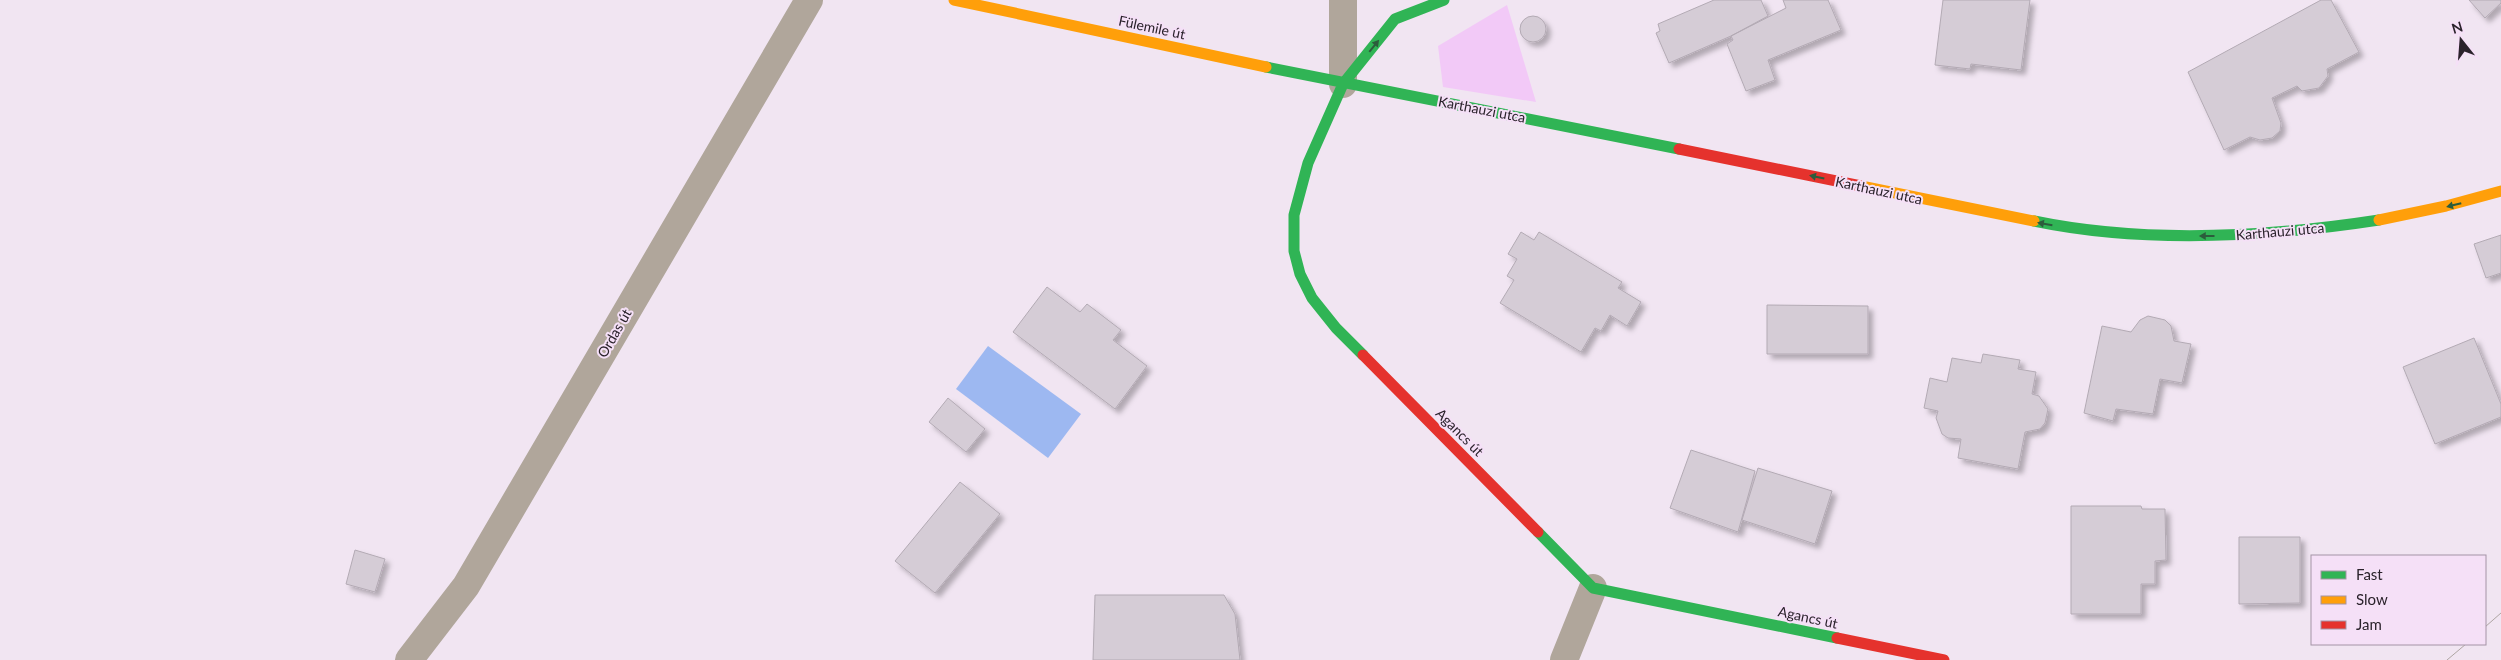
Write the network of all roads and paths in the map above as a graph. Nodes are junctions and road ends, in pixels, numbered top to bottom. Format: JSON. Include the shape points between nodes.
{"nodes":[{"id":1,"x":809,"y":0,"type":"edge"},
{"id":2,"x":954,"y":0,"type":"edge"},
{"id":3,"x":1343,"y":0,"type":"edge"},
{"id":4,"x":1444,"y":0,"type":"edge"},
{"id":5,"x":1343,"y":84,"type":"junction"},
{"id":6,"x":2501,"y":191,"type":"edge"},
{"id":7,"x":1593,"y":588,"type":"junction"},
{"id":8,"x":409,"y":660,"type":"edge"},
{"id":9,"x":1564,"y":660,"type":"edge"},
{"id":10,"x":1944,"y":660,"type":"edge"}],
"edges":[{"from":1,"to":8,"type":"street","name":"Ordas út","via":[[466,586]]},
{"from":2,"to":5,"type":"street","name":"Fülemile út"},
{"from":3,"to":5,"type":"street"},
{"from":5,"to":4,"type":"street","name":"Agancs út","one_way":true,"via":[[1396,19]]},
{"from":6,"to":5,"type":"street","name":"Karthauzi utca","one_way":true,"via":[[2414,215],[2296,231],[2218,236],[2103,232],[2048,224],[1468,106]]},
{"from":5,"to":7,"type":"street","name":"Agancs út","via":[[1308,163],[1294,215],[1294,251],[1300,274],[1312,298],[1336,328]]},
{"from":7,"to":9,"type":"street"},
{"from":7,"to":10,"type":"street","name":"Agancs út"}]}
